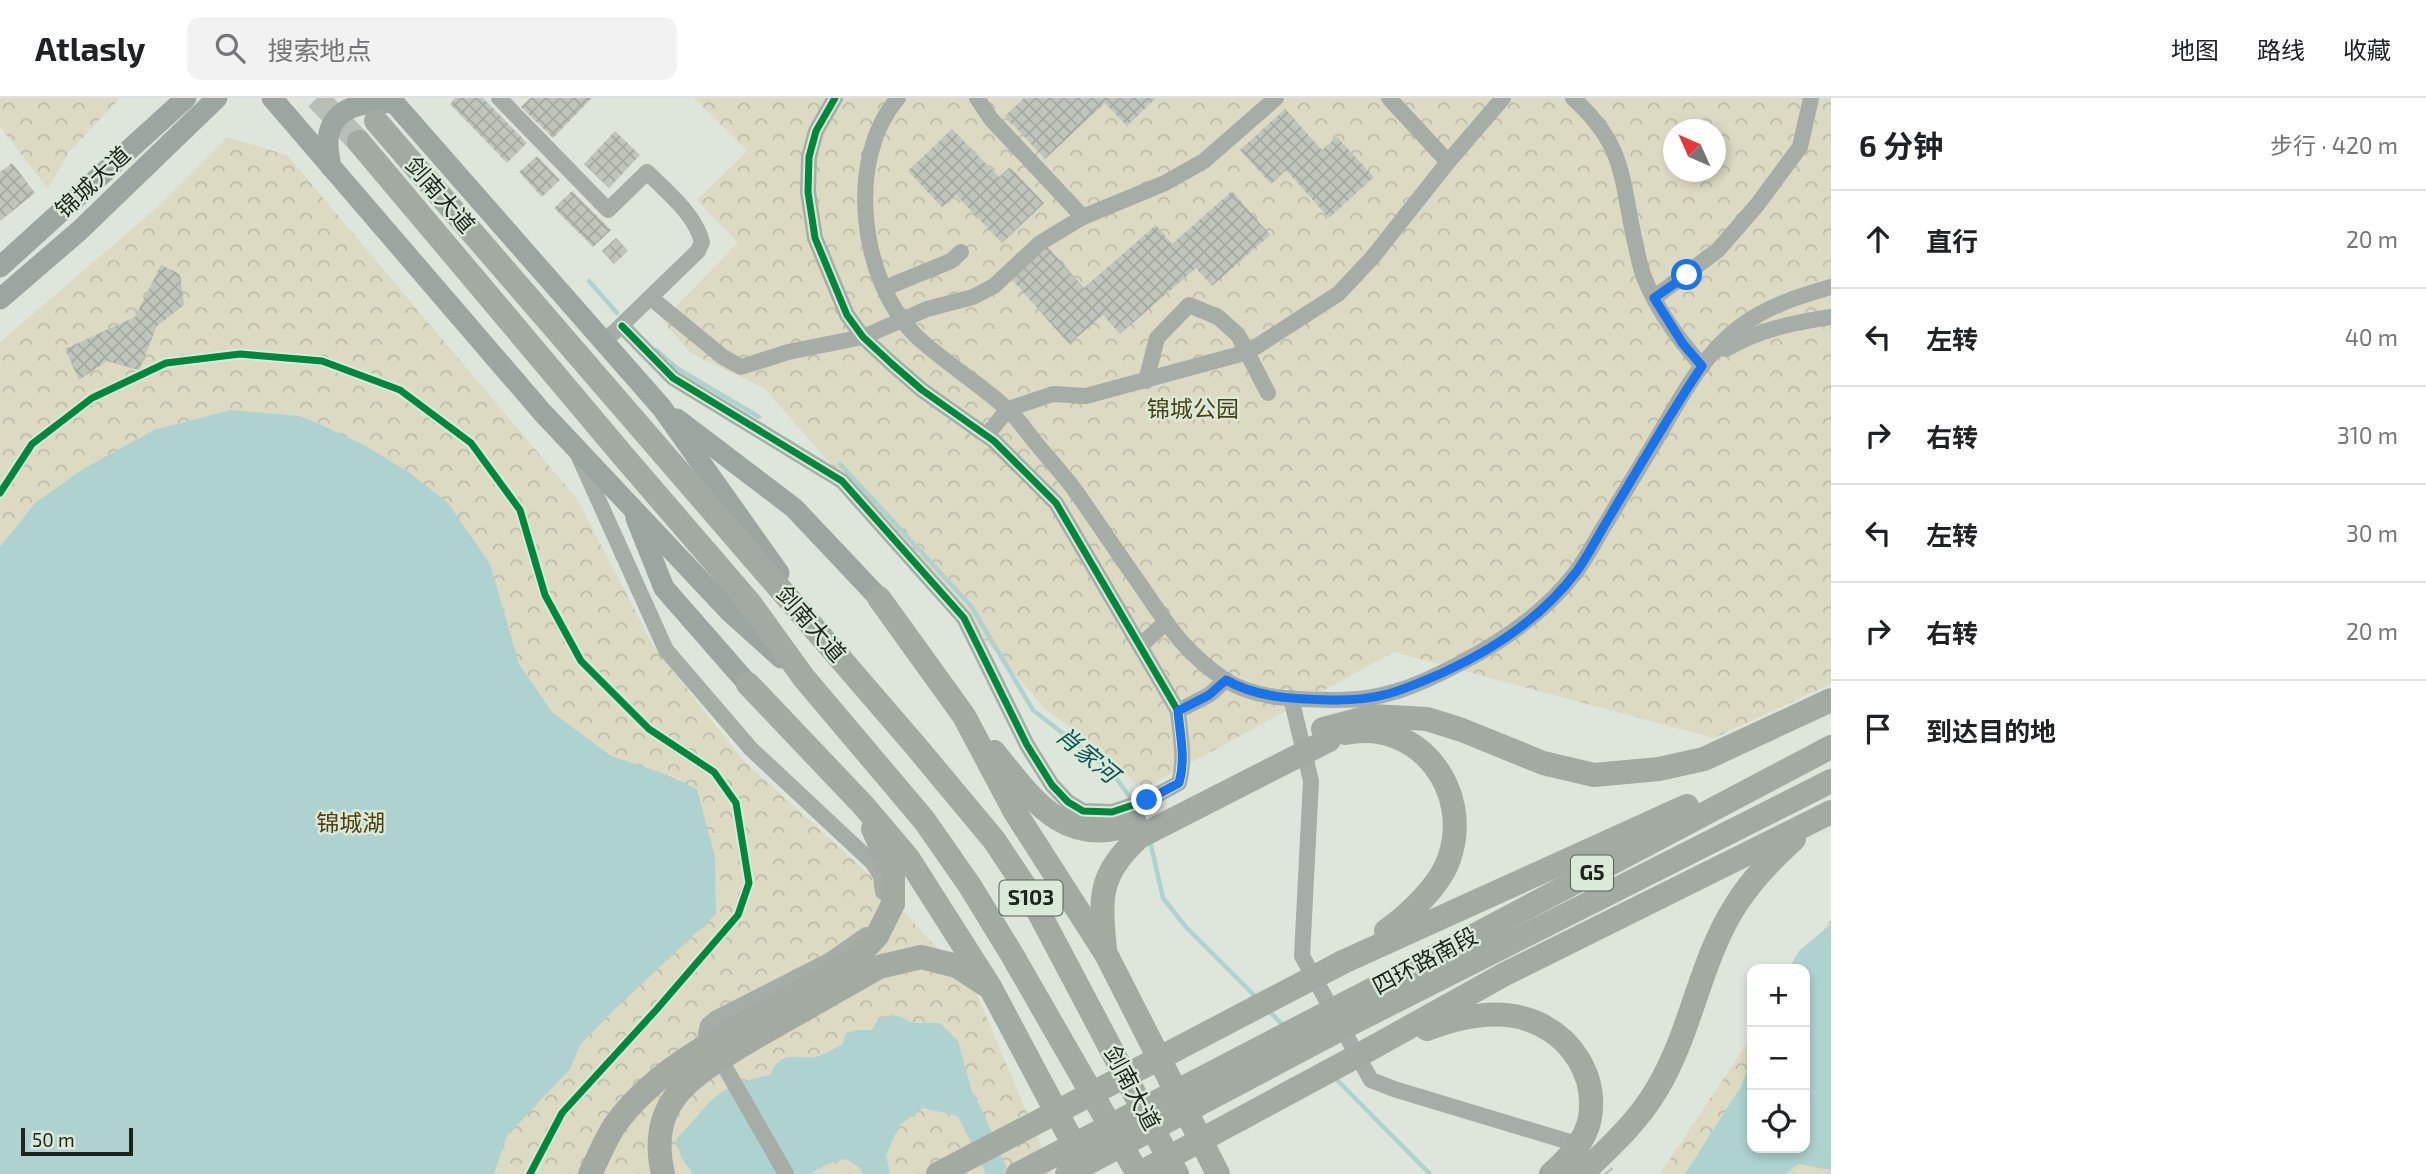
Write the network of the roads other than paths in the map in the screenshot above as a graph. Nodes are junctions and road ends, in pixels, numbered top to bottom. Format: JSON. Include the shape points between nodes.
{"nodes":[{"id":1,"x":186,"y":98,"type":"edge"},
{"id":2,"x":217,"y":98,"type":"edge"},
{"id":3,"x":272,"y":98,"type":"edge"},
{"id":4,"x":499,"y":98,"type":"edge"},
{"id":5,"x":835,"y":98,"type":"edge"},
{"id":6,"x":898,"y":98,"type":"edge"},
{"id":7,"x":977,"y":98,"type":"edge"},
{"id":8,"x":1276,"y":98,"type":"edge"},
{"id":9,"x":1389,"y":98,"type":"edge"},
{"id":10,"x":1503,"y":98,"type":"edge"},
{"id":11,"x":1573,"y":98,"type":"edge"},
{"id":12,"x":1811,"y":98,"type":"edge"},
{"id":13,"x":393,"y":100,"type":"edge"},
{"id":14,"x":376,"y":121,"type":"tunnel mouth"},
{"id":15,"x":359,"y":142,"type":"tunnel mouth"},
{"id":16,"x":1448,"y":162,"type":"junction"},
{"id":17,"x":331,"y":167,"type":"junction"},
{"id":18,"x":1083,"y":217,"type":"junction"},
{"id":19,"x":961,"y":252,"type":"dead end"},
{"id":20,"x":0,"y":267,"type":"edge"},
{"id":21,"x":1831,"y":286,"type":"edge"},
{"id":22,"x":885,"y":288,"type":"junction"},
{"id":23,"x":651,"y":298,"type":"junction"},
{"id":24,"x":1654,"y":298,"type":"junction"},
{"id":25,"x":0,"y":299,"type":"edge"},
{"id":26,"x":1831,"y":317,"type":"edge"},
{"id":27,"x":902,"y":322,"type":"junction"},
{"id":28,"x":622,"y":326,"type":"junction"},
{"id":29,"x":863,"y":337,"type":"junction"},
{"id":30,"x":603,"y":343,"type":"junction"},
{"id":31,"x":1248,"y":352,"type":"junction"},
{"id":32,"x":1702,"y":366,"type":"junction"},
{"id":33,"x":1146,"y":381,"type":"junction"},
{"id":34,"x":1268,"y":393,"type":"dead end"},
{"id":35,"x":662,"y":408,"type":"junction"},
{"id":36,"x":1008,"y":409,"type":"junction"},
{"id":37,"x":987,"y":435,"type":"junction"},
{"id":38,"x":574,"y":445,"type":"junction"},
{"id":39,"x":632,"y":506,"type":"junction"},
{"id":40,"x":1086,"y":509,"type":"junction"},
{"id":41,"x":1066,"y":520,"type":"junction"},
{"id":42,"x":879,"y":598,"type":"joint"},
{"id":43,"x":1165,"y":623,"type":"junction"},
{"id":44,"x":1140,"y":646,"type":"junction"},
{"id":45,"x":837,"y":655,"type":"junction"},
{"id":46,"x":804,"y":678,"type":"junction"},
{"id":47,"x":1226,"y":680,"type":"junction"},
{"id":48,"x":748,"y":684,"type":"joint"},
{"id":49,"x":1291,"y":698,"type":"junction"},
{"id":50,"x":1831,"y":700,"type":"edge"},
{"id":51,"x":1178,"y":711,"type":"junction"},
{"id":52,"x":964,"y":716,"type":"junction"},
{"id":53,"x":1326,"y":734,"type":"junction"},
{"id":54,"x":1831,"y":745,"type":"edge"},
{"id":55,"x":1831,"y":781,"type":"edge"},
{"id":56,"x":863,"y":806,"type":"junction"},
{"id":57,"x":1823,"y":816,"type":"edge"},
{"id":58,"x":1137,"y":817,"type":"junction"},
{"id":59,"x":1105,"y":954,"type":"junction"},
{"id":60,"x":1343,"y":962,"type":"junction"},
{"id":61,"x":990,"y":987,"type":"junction"},
{"id":62,"x":1355,"y":1010,"type":"junction"},
{"id":63,"x":746,"y":1032,"type":"junction"},
{"id":64,"x":1370,"y":1049,"type":"junction"},
{"id":65,"x":1573,"y":1143,"type":"tunnel mouth"},
{"id":66,"x":590,"y":1174,"type":"edge"},
{"id":67,"x":663,"y":1174,"type":"edge"},
{"id":68,"x":786,"y":1174,"type":"edge"},
{"id":69,"x":938,"y":1174,"type":"edge"},
{"id":70,"x":1018,"y":1174,"type":"edge"},
{"id":71,"x":1067,"y":1174,"type":"edge"},
{"id":72,"x":1089,"y":1174,"type":"edge"},
{"id":73,"x":1138,"y":1174,"type":"edge"},
{"id":74,"x":1177,"y":1174,"type":"edge"},
{"id":75,"x":1218,"y":1174,"type":"edge"},
{"id":76,"x":1550,"y":1174,"type":"edge"},
{"id":77,"x":1579,"y":1174,"type":"edge"}],
"edges":[{"from":1,"to":20,"type":"main road","name":"锦城大道"},
{"from":2,"to":25,"type":"main road","name":"锦城大道","via":[[79,231]]},
{"from":3,"to":17,"type":"main road"},
{"from":4,"to":23,"type":"street","via":[[608,210],[647,172],[699,230],[702,242],[698,251]]},
{"from":5,"to":29,"type":"street","via":[[816,131],[809,157],[808,192],[815,238],[847,314]]},
{"from":6,"to":22,"type":"street","via":[[870,153],[864,188],[872,257]]},
{"from":7,"to":18,"type":"street","via":[[991,119]]},
{"from":8,"to":18,"type":"street","via":[[1204,161],[1165,183]]},
{"from":9,"to":16,"type":"street"},
{"from":10,"to":16,"type":"street"},
{"from":11,"to":24,"type":"street","via":[[1590,113],[1615,151],[1643,276]]},
{"from":12,"to":24,"type":"street","via":[[1801,148],[1757,205],[1718,250]]},
{"from":13,"to":17,"type":"main road","via":[[345,111],[329,132]]},
{"from":13,"to":30,"type":"main road"},
{"from":14,"to":45,"type":"highway","name":"剑南大道"},
{"from":15,"to":46,"type":"highway","name":"剑南大道","via":[[749,602]]},
{"from":16,"to":31,"type":"street","via":[[1338,294]]},
{"from":17,"to":38,"type":"main road"},
{"from":18,"to":27,"type":"street","via":[[1040,243],[994,286]]},
{"from":19,"to":22,"type":"street","via":[[951,261]]},
{"from":21,"to":32,"type":"street","via":[[1765,310],[1716,348]]},
{"from":22,"to":27,"type":"street"},
{"from":23,"to":28,"type":"street"},
{"from":23,"to":29,"type":"street","via":[[694,335],[741,366]]},
{"from":24,"to":32,"type":"street"},
{"from":26,"to":32,"type":"street","via":[[1774,326]]},
{"from":27,"to":29,"type":"street"},
{"from":27,"to":36,"type":"street"},
{"from":28,"to":30,"type":"street"},
{"from":28,"to":58,"type":"street","via":[[673,378],[842,481],[964,618],[1052,785],[1083,811]]},
{"from":29,"to":37,"type":"street","via":[[922,390]]},
{"from":30,"to":35,"type":"main road"},
{"from":31,"to":33,"type":"street"},
{"from":31,"to":33,"type":"street","via":[[1218,317],[1189,305],[1157,338]]},
{"from":31,"to":34,"type":"street"},
{"from":32,"to":49,"type":"street","via":[[1577,570],[1518,629],[1450,669],[1379,698]]},
{"from":33,"to":36,"type":"street","via":[[1086,396],[1053,394]]},
{"from":35,"to":42,"type":"main road","via":[[794,508]]},
{"from":35,"to":45,"type":"main road"},
{"from":36,"to":37,"type":"street"},
{"from":36,"to":40,"type":"street"},
{"from":37,"to":41,"type":"street","via":[[1038,483]]},
{"from":38,"to":39,"type":"main road"},
{"from":38,"to":68,"type":"street","via":[[666,650],[751,749],[852,842],[881,876],[883,901],[878,920],[867,934],[829,961],[708,1025],[706,1034]]},
{"from":39,"to":46,"type":"main road","via":[[730,611]]},
{"from":39,"to":48,"type":"main road","via":[[664,588]]},
{"from":40,"to":41,"type":"street"},
{"from":40,"to":43,"type":"street"},
{"from":41,"to":44,"type":"street"},
{"from":42,"to":52,"type":"highway"},
{"from":43,"to":44,"type":"street"},
{"from":43,"to":47,"type":"street","via":[[1185,648]]},
{"from":44,"to":51,"type":"street"},
{"from":45,"to":74,"type":"highway","name":"剑南大道","number":"S103","via":[[994,840],[1026,888]]},
{"from":46,"to":73,"type":"highway","name":"剑南大道","number":"S103","via":[[924,820],[970,886]]},
{"from":47,"to":49,"type":"street","via":[[1238,687]]},
{"from":47,"to":51,"type":"street"},
{"from":48,"to":56,"type":"highway"},
{"from":49,"to":65,"type":"street","via":[[1311,781],[1302,956],[1371,1080]]},
{"from":50,"to":53,"type":"highway","via":[[1704,758],[1659,769],[1594,775],[1543,763],[1427,719],[1372,716]]},
{"from":51,"to":58,"type":"street","via":[[1183,748],[1179,783]]},
{"from":52,"to":58,"type":"highway","via":[[1053,817],[1090,831],[1121,828]]},
{"from":52,"to":59,"type":"highway","via":[[1015,812]]},
{"from":53,"to":58,"type":"highway","bridge":true},
{"from":53,"to":60,"type":"highway","via":[[1373,732],[1411,745],[1441,772],[1454,811],[1448,861],[1435,882],[1406,917]]},
{"from":54,"to":60,"type":"highway","via":[[1604,842]]},
{"from":54,"to":62,"type":"highway","name":"四环路南段","number":"G5"},
{"from":55,"to":62,"type":"highway","name":"四环路南段","number":"G5"},
{"from":56,"to":61,"type":"highway","via":[[908,858]]},
{"from":56,"to":63,"type":"highway","via":[[893,874],[893,904],[877,936],[855,959]]},
{"from":57,"to":64,"type":"highway","via":[[1505,974]]},
{"from":57,"to":77,"type":"highway","via":[[1762,868],[1737,903],[1722,930],[1676,1054],[1657,1089],[1633,1124]]},
{"from":58,"to":59,"type":"highway","via":[[1109,872],[1101,902]]},
{"from":59,"to":75,"type":"highway"},
{"from":60,"to":69,"type":"highway","bridge":true},
{"from":61,"to":63,"type":"highway","via":[[957,966],[921,957],[879,967]]},
{"from":61,"to":72,"type":"highway"},
{"from":62,"to":70,"type":"highway","name":"四环路南段","number":"G5","bridge":true},
{"from":62,"to":71,"type":"highway","name":"四环路南段","number":"G5","bridge":true},
{"from":63,"to":66,"type":"highway","bridge":true,"via":[[702,1047],[667,1072],[614,1126]]},
{"from":63,"to":67,"type":"highway","bridge":true,"via":[[678,1093],[662,1121],[658,1150]]},
{"from":64,"to":73,"type":"highway","bridge":true},
{"from":64,"to":76,"type":"highway","via":[[1442,1023],[1482,1015],[1531,1020],[1551,1031],[1570,1045],[1582,1063],[1591,1094],[1590,1120],[1579,1144]]}]}
